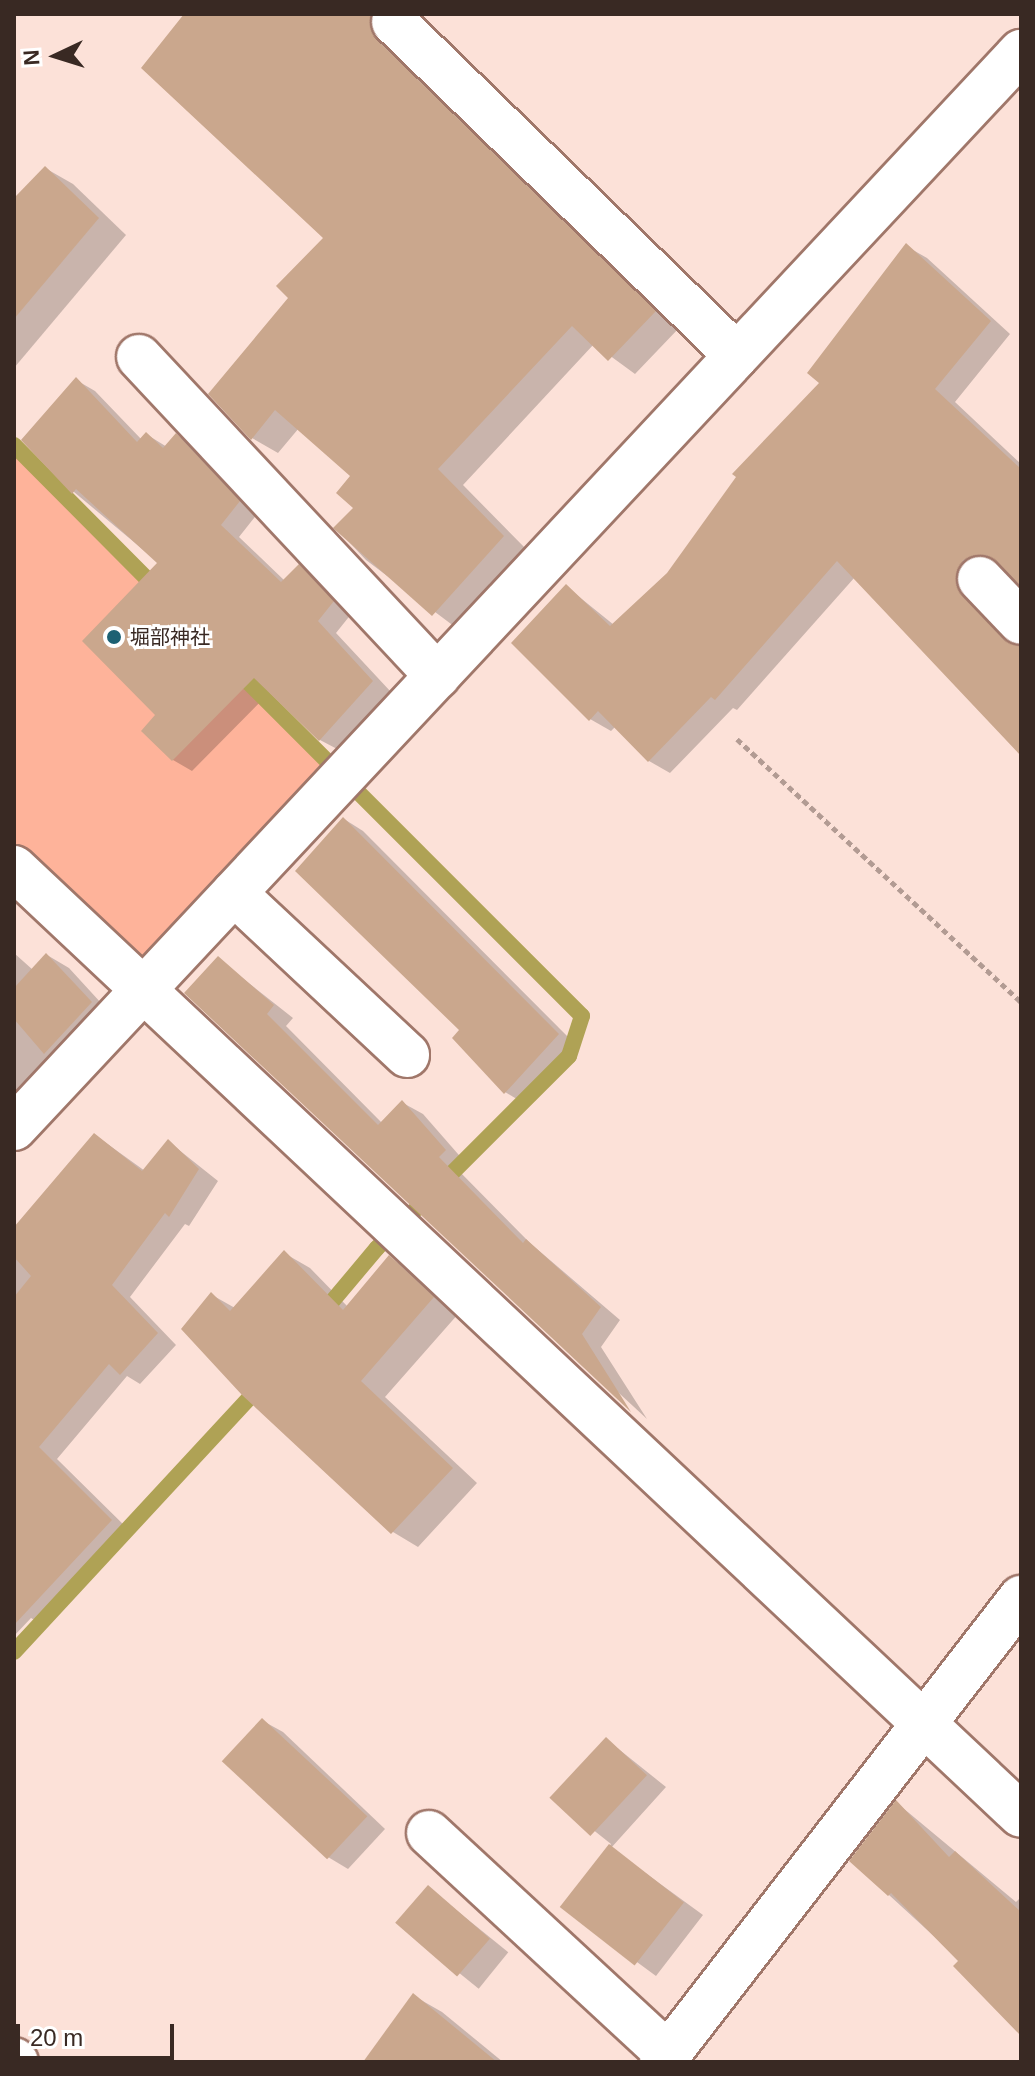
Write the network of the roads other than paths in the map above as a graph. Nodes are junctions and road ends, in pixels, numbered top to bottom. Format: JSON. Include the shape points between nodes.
{"nodes":[{"id":1,"x":394,"y":22,"type":"dead end"},
{"id":2,"x":1021,"y":52,"type":"edge"},
{"id":3,"x":737,"y":355,"type":"junction"},
{"id":4,"x":139,"y":357,"type":"dead end"},
{"id":5,"x":980,"y":579,"type":"dead end"},
{"id":6,"x":1021,"y":622,"type":"edge"},
{"id":7,"x":438,"y":676,"type":"junction"},
{"id":8,"x":14,"y":868,"type":"edge"},
{"id":9,"x":234,"y":893,"type":"junction"},
{"id":10,"x":145,"y":990,"type":"junction"},
{"id":11,"x":407,"y":1055,"type":"dead end"},
{"id":12,"x":14,"y":1128,"type":"edge"},
{"id":13,"x":1021,"y":1598,"type":"edge"},
{"id":14,"x":926,"y":1721,"type":"junction"},
{"id":15,"x":1021,"y":1815,"type":"edge"},
{"id":16,"x":429,"y":1833,"type":"dead end"},
{"id":17,"x":665,"y":2058,"type":"edge"}],
"edges":[{"from":1,"to":3,"type":"street"},
{"from":2,"to":3,"type":"street"},
{"from":3,"to":7,"type":"street"},
{"from":4,"to":7,"type":"street"},
{"from":5,"to":6,"type":"street"},
{"from":7,"to":9,"type":"street"},
{"from":8,"to":10,"type":"street"},
{"from":9,"to":10,"type":"street"},
{"from":9,"to":11,"type":"street"},
{"from":10,"to":12,"type":"street"},
{"from":10,"to":14,"type":"street"},
{"from":13,"to":14,"type":"street"},
{"from":14,"to":15,"type":"street"},
{"from":14,"to":17,"type":"street"},
{"from":16,"to":17,"type":"street"}]}
